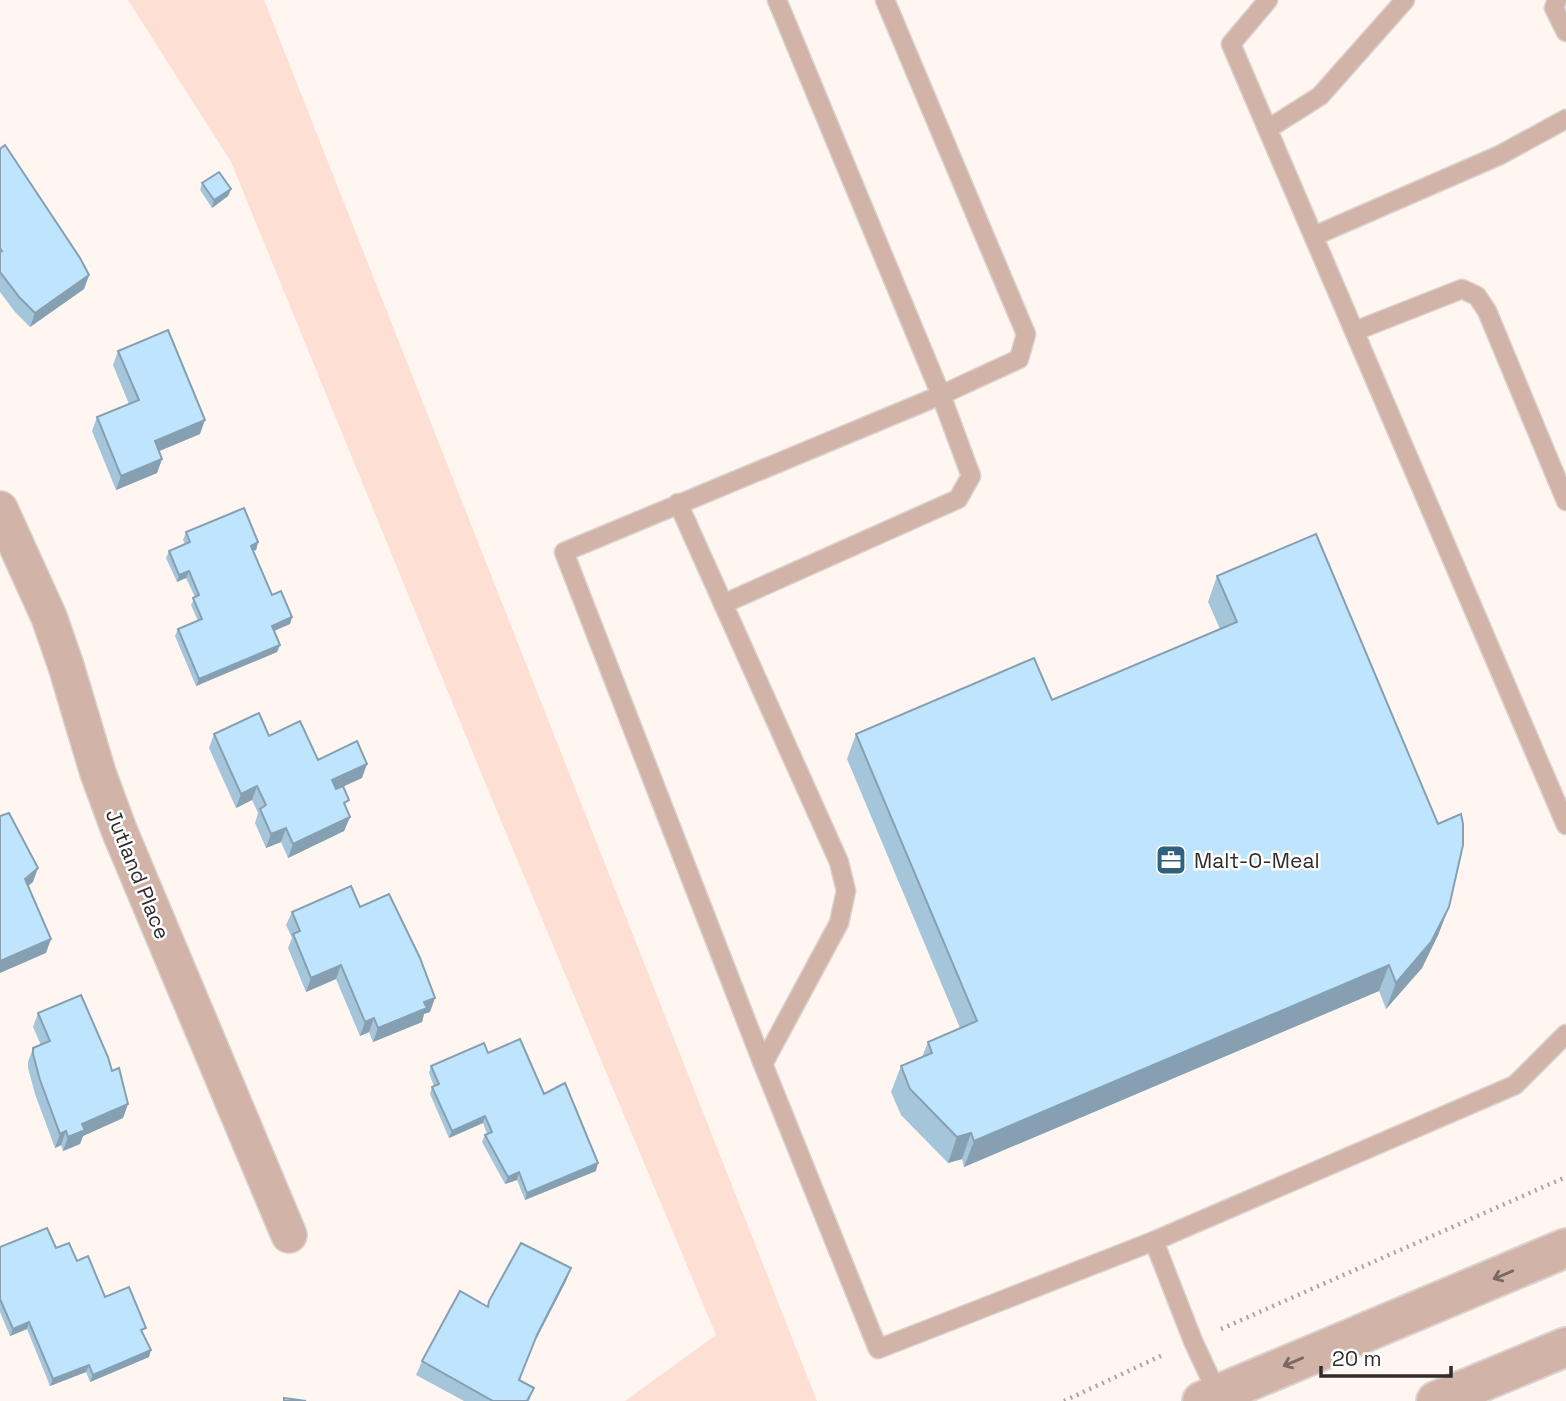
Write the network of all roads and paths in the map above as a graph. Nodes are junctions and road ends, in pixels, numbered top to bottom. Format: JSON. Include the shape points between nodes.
{"nodes":[{"id":1,"x":777,"y":0,"type":"edge"},
{"id":2,"x":885,"y":0,"type":"edge"},
{"id":3,"x":1268,"y":0,"type":"edge"},
{"id":4,"x":1405,"y":0,"type":"edge"},
{"id":5,"x":1557,"y":0,"type":"edge"},
{"id":6,"x":1566,"y":32,"type":"edge"},
{"id":7,"x":1566,"y":119,"type":"edge"},
{"id":8,"x":1268,"y":129,"type":"junction"},
{"id":9,"x":1314,"y":236,"type":"junction"},
{"id":10,"x":1355,"y":331,"type":"junction"},
{"id":11,"x":941,"y":395,"type":"junction"},
{"id":12,"x":1566,"y":501,"type":"edge"},
{"id":13,"x":678,"y":503,"type":"junction"},
{"id":14,"x":0,"y":509,"type":"edge"},
{"id":15,"x":723,"y":604,"type":"junction"},
{"id":16,"x":1566,"y":825,"type":"edge"},
{"id":17,"x":1566,"y":1034,"type":"edge"},
{"id":18,"x":763,"y":1064,"type":"junction"},
{"id":19,"x":1566,"y":1177,"type":"edge"},
{"id":20,"x":289,"y":1235,"type":"dead end"},
{"id":21,"x":1154,"y":1241,"type":"junction"},
{"id":22,"x":1566,"y":1248,"type":"edge"},
{"id":23,"x":1193,"y":1341,"type":"junction"},
{"id":24,"x":1566,"y":1347,"type":"edge"},
{"id":25,"x":1213,"y":1399,"type":"edge"},
{"id":26,"x":1064,"y":1401,"type":"edge"},
{"id":27,"x":1436,"y":1401,"type":"edge"}],
"edges":[{"from":1,"to":11,"type":"lane"},
{"from":2,"to":11,"type":"lane","via":[[1026,334],[1019,359]]},
{"from":3,"to":8,"type":"lane","via":[[1231,44]]},
{"from":4,"to":8,"type":"lane","via":[[1321,96]]},
{"from":5,"to":6,"type":"lane","via":[[1554,8]]},
{"from":7,"to":9,"type":"lane","via":[[1500,155]]},
{"from":8,"to":9,"type":"lane"},
{"from":9,"to":10,"type":"lane"},
{"from":10,"to":12,"type":"lane","via":[[1462,289],[1477,296]]},
{"from":10,"to":16,"type":"lane"},
{"from":11,"to":13,"type":"lane"},
{"from":11,"to":15,"type":"lane","via":[[971,476],[958,499]]},
{"from":13,"to":15,"type":"lane"},
{"from":13,"to":18,"type":"lane","via":[[564,552]]},
{"from":14,"to":20,"type":"street","name":"Jutland Place","via":[[49,617],[119,830]]},
{"from":15,"to":18,"type":"lane","via":[[839,862],[846,891],[839,923]]},
{"from":17,"to":21,"type":"lane","via":[[1515,1085]]},
{"from":18,"to":21,"type":"lane","via":[[878,1349]]},
{"from":19,"to":23,"type":"path"},
{"from":21,"to":23,"type":"lane"},
{"from":22,"to":25,"type":"street","one_way":true},
{"from":23,"to":25,"type":"lane"},
{"from":23,"to":26,"type":"path"},
{"from":24,"to":27,"type":"street"}]}
